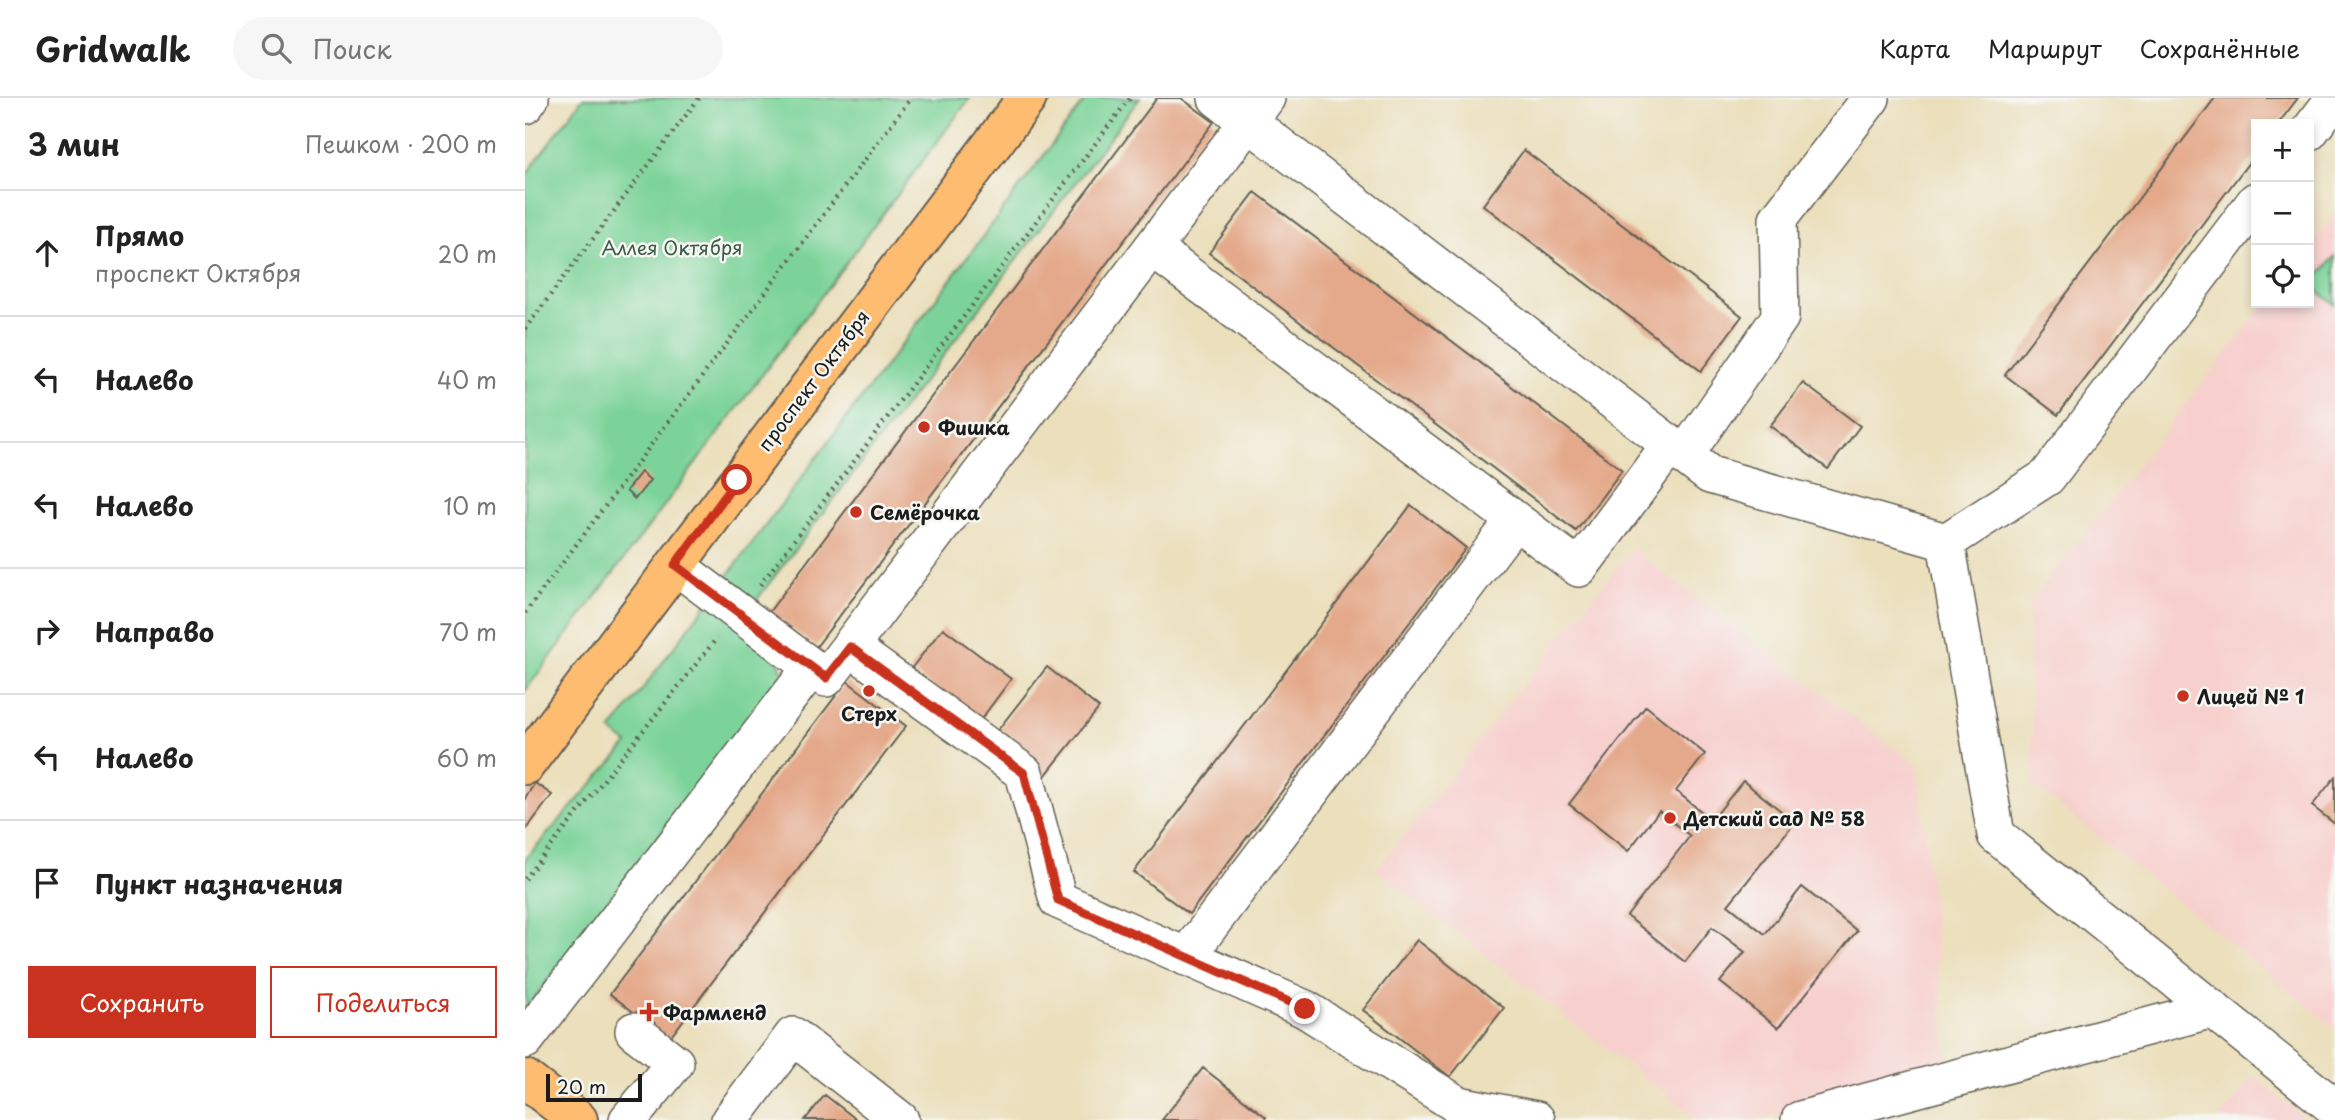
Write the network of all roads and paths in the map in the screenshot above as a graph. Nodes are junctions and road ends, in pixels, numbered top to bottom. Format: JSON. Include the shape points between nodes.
{"nodes":[{"id":1,"x":699,"y":98,"type":"edge"},
{"id":2,"x":911,"y":98,"type":"edge"},
{"id":3,"x":1027,"y":98,"type":"edge"},
{"id":4,"x":1130,"y":98,"type":"edge"},
{"id":5,"x":1217,"y":98,"type":"edge"},
{"id":6,"x":1871,"y":98,"type":"edge"},
{"id":7,"x":2335,"y":98,"type":"edge"},
{"id":8,"x":1257,"y":110,"type":"edge"},
{"id":9,"x":2314,"y":125,"type":"edge"},
{"id":10,"x":2251,"y":208,"type":"edge"},
{"id":11,"x":1152,"y":248,"type":"junction"},
{"id":12,"x":525,"y":330,"type":"edge"},
{"id":13,"x":1677,"y":450,"type":"junction"},
{"id":14,"x":1515,"y":520,"type":"junction"},
{"id":15,"x":1946,"y":542,"type":"junction"},
{"id":16,"x":675,"y":565,"type":"junction"},
{"id":17,"x":739,"y":612,"type":"junction"},
{"id":18,"x":525,"y":613,"type":"edge"},
{"id":19,"x":850,"y":647,"type":"junction"},
{"id":20,"x":812,"y":667,"type":"junction"},
{"id":21,"x":525,"y":765,"type":"edge"},
{"id":22,"x":525,"y":879,"type":"edge"},
{"id":23,"x":1186,"y":957,"type":"junction"},
{"id":24,"x":2213,"y":1009,"type":"junction"},
{"id":25,"x":634,"y":1031,"type":"dead end"},
{"id":26,"x":525,"y":1040,"type":"edge"},
{"id":27,"x":525,"y":1079,"type":"edge"},
{"id":28,"x":2335,"y":1108,"type":"edge"},
{"id":29,"x":578,"y":1120,"type":"edge"},
{"id":30,"x":628,"y":1120,"type":"edge"},
{"id":31,"x":730,"y":1120,"type":"edge"},
{"id":32,"x":899,"y":1120,"type":"edge"},
{"id":33,"x":1535,"y":1120,"type":"edge"},
{"id":34,"x":1800,"y":1120,"type":"edge"}],
"edges":[{"from":1,"to":12,"type":"path"},
{"from":2,"to":18,"type":"path"},
{"from":3,"to":16,"type":"main road","name":"проспект Октября"},
{"from":4,"to":17,"type":"path"},
{"from":5,"to":8,"type":"lane"},
{"from":6,"to":13,"type":"lane","via":[[1778,219],[1780,317]]},
{"from":7,"to":9,"type":"lane"},
{"from":8,"to":11,"type":"lane"},
{"from":8,"to":13,"type":"lane"},
{"from":10,"to":15,"type":"lane","via":[[2047,477]]},
{"from":11,"to":14,"type":"lane"},
{"from":11,"to":19,"type":"lane"},
{"from":13,"to":14,"type":"lane","via":[[1579,568]]},
{"from":13,"to":15,"type":"lane","via":[[1710,475]]},
{"from":14,"to":23,"type":"lane"},
{"from":15,"to":24,"type":"lane","via":[[1996,835]]},
{"from":16,"to":17,"type":"lane"},
{"from":16,"to":21,"type":"main road","name":"проспект Октября"},
{"from":17,"to":20,"type":"lane"},
{"from":17,"to":22,"type":"path"},
{"from":19,"to":20,"type":"lane","via":[[826,678]]},
{"from":19,"to":23,"type":"lane","via":[[1024,773],[1058,900]]},
{"from":20,"to":26,"type":"lane"},
{"from":23,"to":33,"type":"lane","via":[[1305,1009],[1458,1105]]},
{"from":24,"to":28,"type":"lane"},
{"from":24,"to":34,"type":"lane"},
{"from":25,"to":30,"type":"lane","via":[[675,1063]]},
{"from":27,"to":29,"type":"main road"},
{"from":31,"to":32,"type":"lane","via":[[793,1036]]}]}
